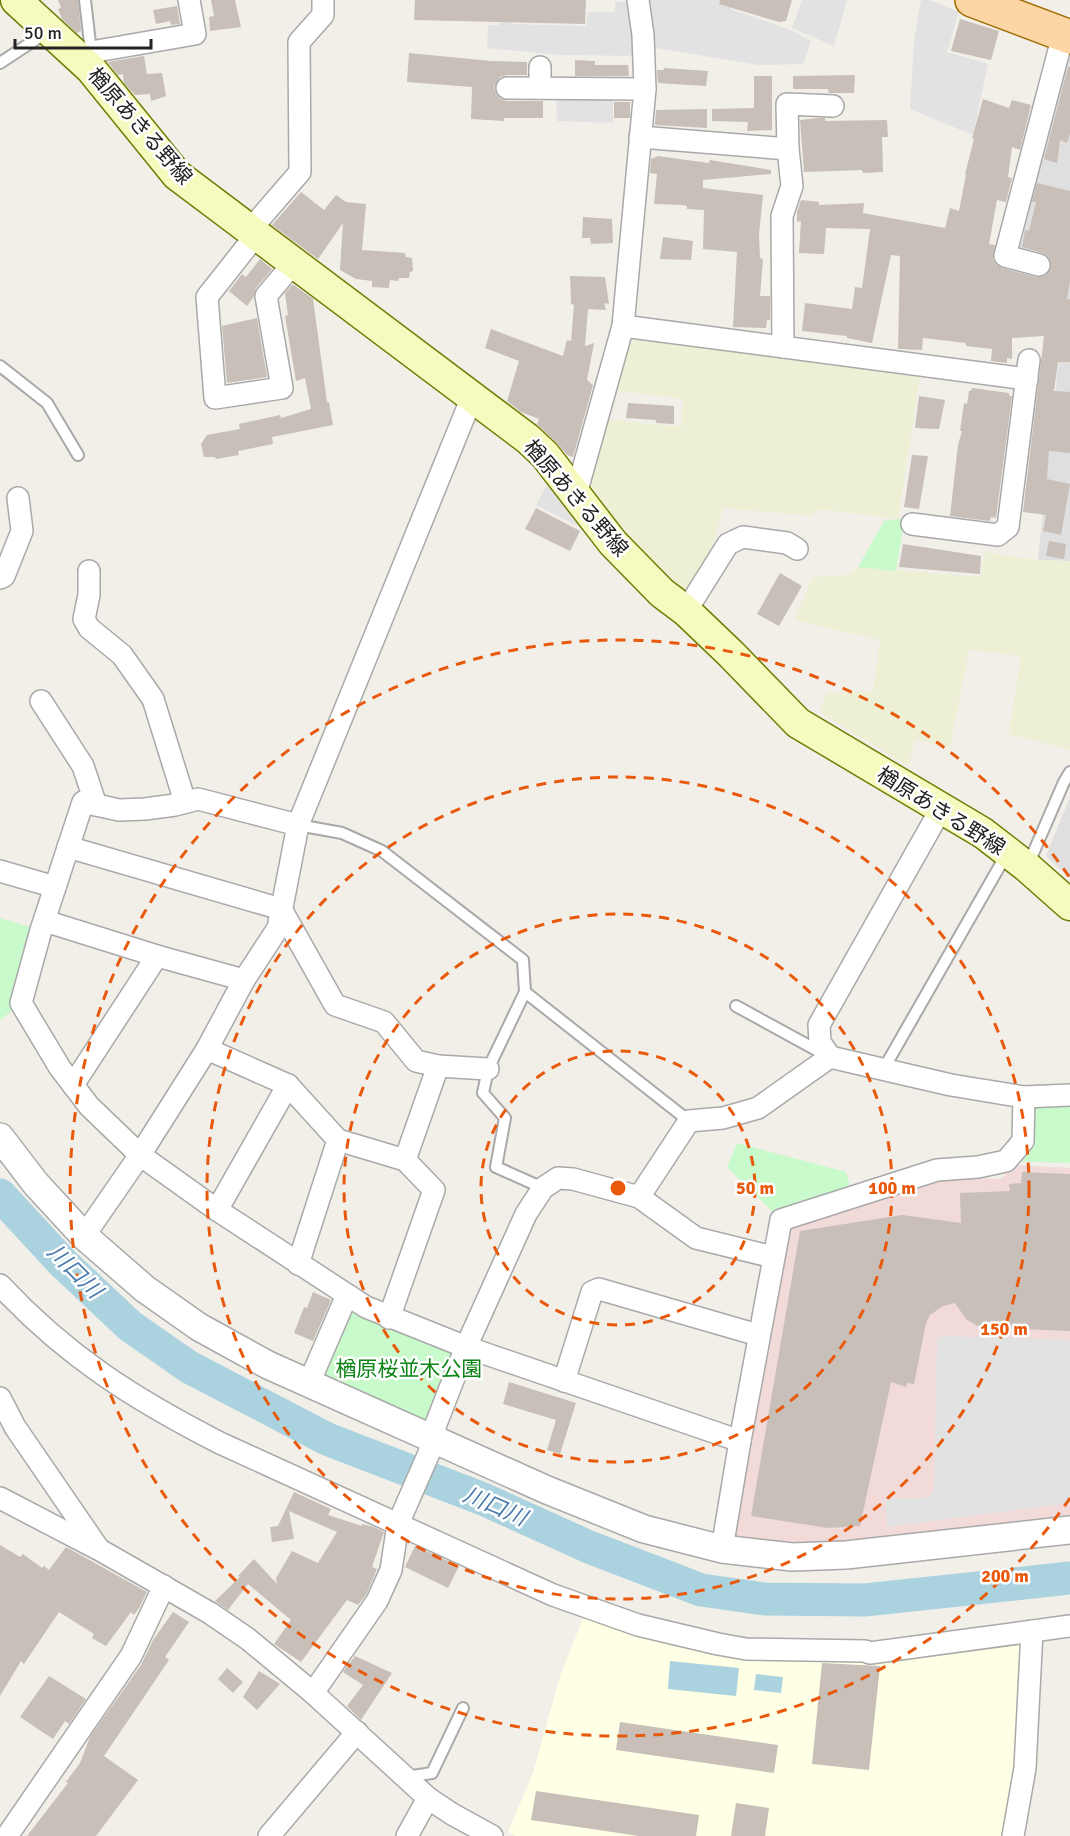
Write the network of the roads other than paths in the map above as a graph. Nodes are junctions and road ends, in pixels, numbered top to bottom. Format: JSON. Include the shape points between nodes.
{"nodes":[{"id":1,"x":85,"y":0,"type":"edge"},
{"id":2,"x":189,"y":0,"type":"edge"},
{"id":3,"x":323,"y":0,"type":"edge"},
{"id":4,"x":638,"y":0,"type":"edge"},
{"id":5,"x":972,"y":0,"type":"edge"},
{"id":6,"x":16,"y":5,"type":"edge"},
{"id":7,"x":50,"y":31,"type":"junction"},
{"id":8,"x":1067,"y":36,"type":"edge"},
{"id":9,"x":91,"y":61,"type":"junction"},
{"id":10,"x":0,"y":63,"type":"edge"},
{"id":11,"x":540,"y":67,"type":"dead end"},
{"id":12,"x":507,"y":88,"type":"dead end"},
{"id":13,"x":540,"y":88,"type":"junction"},
{"id":14,"x":645,"y":89,"type":"junction"},
{"id":15,"x":833,"y":106,"type":"dead end"},
{"id":16,"x":640,"y":137,"type":"junction"},
{"id":17,"x":788,"y":149,"type":"junction"},
{"id":18,"x":253,"y":233,"type":"junction"},
{"id":19,"x":293,"y":264,"type":"junction"},
{"id":20,"x":1039,"y":265,"type":"dead end"},
{"id":21,"x":623,"y":326,"type":"junction"},
{"id":22,"x":783,"y":347,"type":"junction"},
{"id":23,"x":0,"y":366,"type":"edge"},
{"id":24,"x":472,"y":397,"type":"junction"},
{"id":25,"x":78,"y":455,"type":"dead end"},
{"id":26,"x":576,"y":494,"type":"junction"},
{"id":27,"x":18,"y":498,"type":"dead end"},
{"id":28,"x":912,"y":524,"type":"dead end"},
{"id":29,"x":797,"y":549,"type":"dead end"},
{"id":30,"x":89,"y":571,"type":"dead end"},
{"id":31,"x":0,"y":578,"type":"edge"},
{"id":32,"x":686,"y":611,"type":"junction"},
{"id":33,"x":41,"y":701,"type":"dead end"},
{"id":34,"x":1070,"y":772,"type":"edge"},
{"id":35,"x":185,"y":802,"type":"junction"},
{"id":36,"x":96,"y":805,"type":"junction"},
{"id":37,"x":942,"y":807,"type":"junction"},
{"id":38,"x":298,"y":825,"type":"junction"},
{"id":39,"x":68,"y":847,"type":"junction"},
{"id":40,"x":1017,"y":860,"type":"junction"},
{"id":41,"x":0,"y":871,"type":"edge"},
{"id":42,"x":55,"y":887,"type":"junction"},
{"id":43,"x":1070,"y":905,"type":"edge"},
{"id":44,"x":281,"y":909,"type":"junction"},
{"id":45,"x":45,"y":921,"type":"junction"},
{"id":46,"x":157,"y":956,"type":"junction"},
{"id":47,"x":244,"y":980,"type":"junction"},
{"id":48,"x":525,"y":992,"type":"junction"},
{"id":49,"x":736,"y":1006,"type":"dead end"},
{"id":50,"x":207,"y":1049,"type":"junction"},
{"id":51,"x":830,"y":1057,"type":"junction"},
{"id":52,"x":438,"y":1066,"type":"junction"},
{"id":53,"x":488,"y":1069,"type":"junction"},
{"id":54,"x":883,"y":1070,"type":"junction"},
{"id":55,"x":73,"y":1085,"type":"junction"},
{"id":56,"x":288,"y":1085,"type":"junction"},
{"id":57,"x":1070,"y":1095,"type":"edge"},
{"id":58,"x":1024,"y":1097,"type":"junction"},
{"id":59,"x":689,"y":1121,"type":"junction"},
{"id":60,"x":0,"y":1137,"type":"edge"},
{"id":61,"x":338,"y":1140,"type":"junction"},
{"id":62,"x":140,"y":1155,"type":"junction"},
{"id":63,"x":405,"y":1160,"type":"junction"},
{"id":64,"x":543,"y":1188,"type":"junction"},
{"id":65,"x":639,"y":1197,"type":"junction"},
{"id":66,"x":218,"y":1210,"type":"junction"},
{"id":67,"x":84,"y":1236,"type":"junction"},
{"id":68,"x":774,"y":1257,"type":"junction"},
{"id":69,"x":298,"y":1264,"type":"junction"},
{"id":70,"x":0,"y":1285,"type":"edge"},
{"id":71,"x":346,"y":1295,"type":"junction"},
{"id":72,"x":389,"y":1317,"type":"junction"},
{"id":73,"x":758,"y":1335,"type":"junction"},
{"id":74,"x":466,"y":1347,"type":"junction"},
{"id":75,"x":564,"y":1381,"type":"junction"},
{"id":76,"x":309,"y":1383,"type":"junction"},
{"id":77,"x":0,"y":1398,"type":"edge"},
{"id":78,"x":740,"y":1441,"type":"junction"},
{"id":79,"x":430,"y":1448,"type":"junction"},
{"id":80,"x":0,"y":1498,"type":"edge"},
{"id":81,"x":400,"y":1521,"type":"junction"},
{"id":82,"x":1070,"y":1530,"type":"edge"},
{"id":83,"x":722,"y":1549,"type":"junction"},
{"id":84,"x":100,"y":1550,"type":"junction"},
{"id":85,"x":164,"y":1586,"type":"junction"},
{"id":86,"x":1070,"y":1626,"type":"edge"},
{"id":87,"x":1032,"y":1631,"type":"junction"},
{"id":88,"x":313,"y":1694,"type":"junction"},
{"id":89,"x":463,"y":1708,"type":"dead end"},
{"id":90,"x":357,"y":1732,"type":"junction"},
{"id":91,"x":406,"y":1778,"type":"junction"},
{"id":92,"x":428,"y":1797,"type":"junction"},
{"id":93,"x":7,"y":1836,"type":"edge"},
{"id":94,"x":269,"y":1836,"type":"edge"},
{"id":95,"x":407,"y":1836,"type":"edge"},
{"id":96,"x":492,"y":1836,"type":"edge"},
{"id":97,"x":1013,"y":1836,"type":"edge"}],
"edges":[{"from":1,"to":9,"type":"lane"},
{"from":2,"to":9,"type":"street","via":[[195,34]]},
{"from":3,"to":18,"type":"street","via":[[323,15],[299,42],[300,172]]},
{"from":4,"to":14,"type":"street"},
{"from":5,"to":8,"type":"main road"},
{"from":6,"to":7,"type":"main road","name":"楢原あきる野線"},
{"from":7,"to":9,"type":"main road","name":"楢原あきる野線"},
{"from":7,"to":10,"type":"lane"},
{"from":8,"to":20,"type":"street","via":[[1005,256]]},
{"from":9,"to":18,"type":"main road","name":"楢原あきる野線","via":[[177,175]]},
{"from":11,"to":13,"type":"street"},
{"from":12,"to":13,"type":"street"},
{"from":13,"to":14,"type":"street"},
{"from":14,"to":16,"type":"street"},
{"from":15,"to":17,"type":"street","via":[[787,104]]},
{"from":16,"to":17,"type":"street"},
{"from":16,"to":21,"type":"street"},
{"from":17,"to":22,"type":"street","via":[[792,186],[782,216]]},
{"from":18,"to":19,"type":"main road","name":"楢原あきる野線"},
{"from":18,"to":19,"type":"street","via":[[207,297],[215,398],[282,388],[266,296]]},
{"from":19,"to":24,"type":"main road","name":"楢原あきる野線"},
{"from":21,"to":22,"type":"street"},
{"from":21,"to":26,"type":"street"},
{"from":22,"to":28,"type":"street","via":[[1028,370],[1008,527],[998,535]]},
{"from":23,"to":25,"type":"lane","via":[[48,404]]},
{"from":24,"to":26,"type":"main road","name":"楢原あきる野線","via":[[528,439]]},
{"from":24,"to":38,"type":"street"},
{"from":26,"to":32,"type":"main road","name":"楢原あきる野線","via":[[613,543],[662,593]]},
{"from":27,"to":31,"type":"street","via":[[22,531]]},
{"from":29,"to":32,"type":"street","via":[[787,543],[743,537],[728,544]]},
{"from":30,"to":35,"type":"street","via":[[84,619],[89,628],[122,655],[153,699]]},
{"from":32,"to":37,"type":"main road","name":"楢原あきる野線","via":[[798,723]]},
{"from":33,"to":36,"type":"street","via":[[83,766]]},
{"from":34,"to":40,"type":"lane"},
{"from":35,"to":36,"type":"street","via":[[145,810]]},
{"from":35,"to":38,"type":"street","via":[[198,799]]},
{"from":36,"to":39,"type":"street","via":[[83,802]]},
{"from":37,"to":40,"type":"main road","name":"楢原あきる野線"},
{"from":37,"to":51,"type":"street","via":[[819,1025],[820,1042]]},
{"from":38,"to":44,"type":"street"},
{"from":38,"to":48,"type":"lane","via":[[342,833],[382,851],[523,960]]},
{"from":39,"to":42,"type":"street"},
{"from":39,"to":44,"type":"street"},
{"from":40,"to":43,"type":"main road","name":"楢原あきる野線"},
{"from":40,"to":54,"type":"lane"},
{"from":41,"to":42,"type":"street"},
{"from":42,"to":45,"type":"street"},
{"from":44,"to":47,"type":"street","via":[[278,928]]},
{"from":44,"to":52,"type":"street","via":[[334,1005],[384,1022],[416,1061]]},
{"from":45,"to":46,"type":"street"},
{"from":45,"to":55,"type":"street","via":[[21,1003]]},
{"from":46,"to":47,"type":"street"},
{"from":46,"to":55,"type":"street"},
{"from":47,"to":50,"type":"street"},
{"from":48,"to":53,"type":"lane"},
{"from":48,"to":59,"type":"lane"},
{"from":49,"to":51,"type":"lane"},
{"from":50,"to":56,"type":"street"},
{"from":50,"to":62,"type":"street"},
{"from":51,"to":54,"type":"street"},
{"from":51,"to":59,"type":"street","via":[[758,1108],[723,1118]]},
{"from":52,"to":53,"type":"street"},
{"from":52,"to":63,"type":"street"},
{"from":53,"to":64,"type":"lane","via":[[483,1093],[505,1118],[496,1167]]},
{"from":54,"to":58,"type":"street"},
{"from":55,"to":62,"type":"street"},
{"from":56,"to":61,"type":"street"},
{"from":56,"to":66,"type":"street"},
{"from":57,"to":58,"type":"street"},
{"from":58,"to":68,"type":"street","via":[[1023,1141],[1006,1161],[937,1170],[781,1220]]},
{"from":59,"to":65,"type":"street"},
{"from":60,"to":67,"type":"street"},
{"from":61,"to":63,"type":"street"},
{"from":61,"to":69,"type":"street"},
{"from":62,"to":66,"type":"street"},
{"from":62,"to":67,"type":"street"},
{"from":63,"to":72,"type":"street","via":[[434,1190]]},
{"from":64,"to":65,"type":"street","via":[[558,1178],[573,1179]]},
{"from":64,"to":74,"type":"street","via":[[526,1214]]},
{"from":65,"to":68,"type":"street","via":[[696,1238]]},
{"from":66,"to":69,"type":"street"},
{"from":67,"to":76,"type":"street","via":[[145,1289],[198,1327]]},
{"from":68,"to":73,"type":"street"},
{"from":69,"to":71,"type":"street"},
{"from":70,"to":81,"type":"street","via":[[60,1342],[122,1389],[220,1443]]},
{"from":71,"to":72,"type":"street"},
{"from":71,"to":76,"type":"street"},
{"from":72,"to":74,"type":"street"},
{"from":73,"to":75,"type":"street","via":[[599,1289],[592,1292]]},
{"from":73,"to":78,"type":"street"},
{"from":74,"to":75,"type":"street"},
{"from":74,"to":79,"type":"street"},
{"from":75,"to":78,"type":"street"},
{"from":76,"to":79,"type":"street"},
{"from":77,"to":84,"type":"street","via":[[15,1427]]},
{"from":78,"to":83,"type":"street"},
{"from":79,"to":81,"type":"street"},
{"from":79,"to":83,"type":"street","via":[[644,1529]]},
{"from":80,"to":84,"type":"street"},
{"from":81,"to":87,"type":"street","via":[[553,1595],[638,1625],[746,1649],[870,1653]]},
{"from":81,"to":88,"type":"street","via":[[391,1570],[377,1601]]},
{"from":82,"to":83,"type":"street","via":[[846,1555],[792,1557]]},
{"from":84,"to":85,"type":"street"},
{"from":85,"to":88,"type":"street","via":[[248,1639]]},
{"from":85,"to":93,"type":"street","via":[[131,1656]]},
{"from":86,"to":87,"type":"street"},
{"from":87,"to":97,"type":"street","via":[[1025,1768]]},
{"from":88,"to":90,"type":"street"},
{"from":89,"to":91,"type":"lane","via":[[432,1773]]},
{"from":90,"to":91,"type":"street"},
{"from":90,"to":94,"type":"street"},
{"from":91,"to":92,"type":"street"},
{"from":92,"to":95,"type":"street"},
{"from":92,"to":96,"type":"street"}]}
